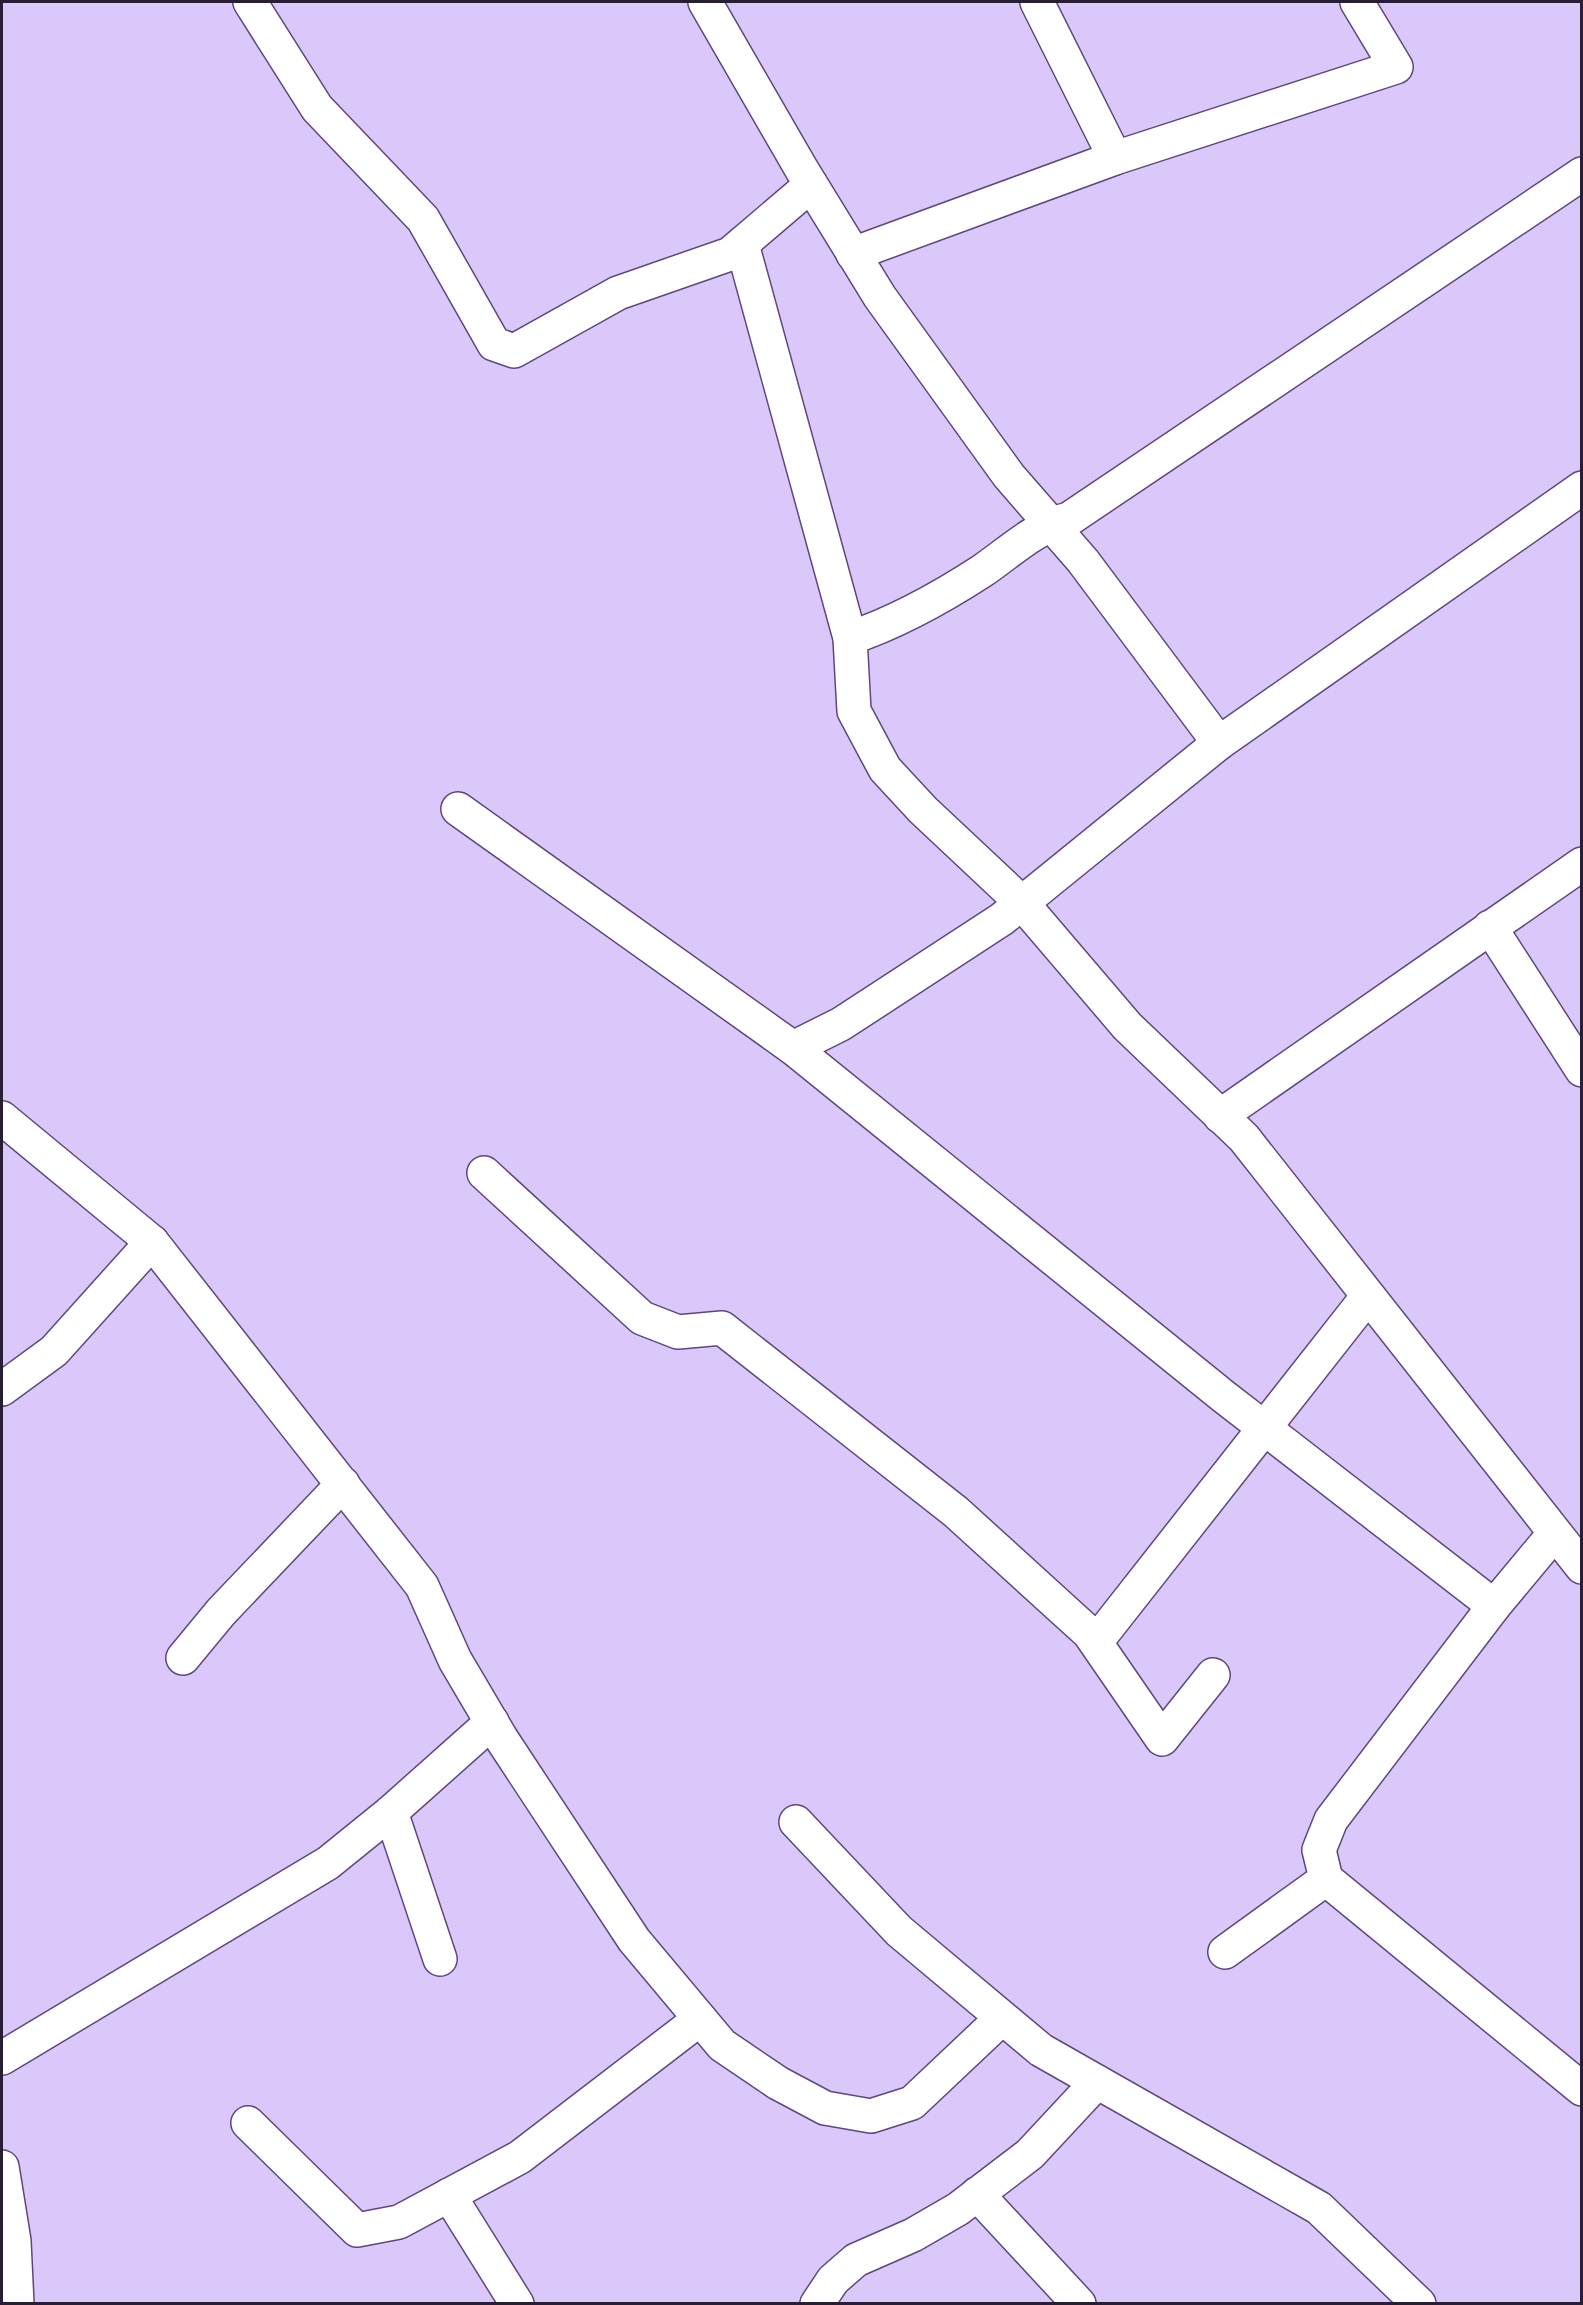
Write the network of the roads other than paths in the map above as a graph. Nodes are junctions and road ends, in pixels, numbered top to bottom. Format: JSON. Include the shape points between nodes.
{"nodes":[{"id":1,"x":250,"y":2,"type":"edge"},
{"id":2,"x":705,"y":2,"type":"edge"},
{"id":3,"x":1037,"y":2,"type":"edge"},
{"id":4,"x":1357,"y":2,"type":"edge"},
{"id":5,"x":1115,"y":158,"type":"junction"},
{"id":6,"x":1581,"y":174,"type":"edge"},
{"id":7,"x":812,"y":185,"type":"junction"},
{"id":8,"x":742,"y":244,"type":"junction"},
{"id":9,"x":853,"y":254,"type":"junction"},
{"id":10,"x":1581,"y":488,"type":"edge"},
{"id":11,"x":1050,"y":523,"type":"junction"},
{"id":12,"x":850,"y":638,"type":"junction"},
{"id":13,"x":1220,"y":743,"type":"junction"},
{"id":14,"x":458,"y":809,"type":"dead end"},
{"id":15,"x":1581,"y":864,"type":"edge"},
{"id":16,"x":1022,"y":903,"type":"junction"},
{"id":17,"x":1490,"y":927,"type":"junction"},
{"id":18,"x":793,"y":1048,"type":"junction"},
{"id":19,"x":1581,"y":1070,"type":"edge"},
{"id":20,"x":1220,"y":1116,"type":"junction"},
{"id":21,"x":2,"y":1118,"type":"edge"},
{"id":22,"x":484,"y":1173,"type":"dead end"},
{"id":23,"x":153,"y":1242,"type":"junction"},
{"id":24,"x":1368,"y":1296,"type":"junction"},
{"id":25,"x":2,"y":1389,"type":"edge"},
{"id":26,"x":1264,"y":1428,"type":"junction"},
{"id":27,"x":343,"y":1484,"type":"junction"},
{"id":28,"x":1554,"y":1534,"type":"junction"},
{"id":29,"x":1581,"y":1567,"type":"edge"},
{"id":30,"x":1494,"y":1606,"type":"junction"},
{"id":31,"x":1096,"y":1642,"type":"junction"},
{"id":32,"x":183,"y":1658,"type":"dead end"},
{"id":33,"x":1213,"y":1675,"type":"dead end"},
{"id":34,"x":492,"y":1722,"type":"junction"},
{"id":35,"x":391,"y":1812,"type":"junction"},
{"id":36,"x":796,"y":1822,"type":"dead end"},
{"id":37,"x":1326,"y":1879,"type":"junction"},
{"id":38,"x":1225,"y":1952,"type":"dead end"},
{"id":39,"x":440,"y":1959,"type":"dead end"},
{"id":40,"x":1002,"y":2018,"type":"junction"},
{"id":41,"x":700,"y":2019,"type":"junction"},
{"id":42,"x":2,"y":2058,"type":"edge"},
{"id":43,"x":1097,"y":2082,"type":"junction"},
{"id":44,"x":1581,"y":2089,"type":"edge"},
{"id":45,"x":249,"y":2123,"type":"dead end"},
{"id":46,"x":2,"y":2167,"type":"edge"},
{"id":47,"x":977,"y":2194,"type":"junction"},
{"id":48,"x":449,"y":2195,"type":"junction"},
{"id":49,"x":1405,"y":2299,"type":"edge"},
{"id":50,"x":17,"y":2304,"type":"edge"},
{"id":51,"x":517,"y":2304,"type":"edge"},
{"id":52,"x":817,"y":2304,"type":"edge"},
{"id":53,"x":1079,"y":2304,"type":"edge"}],
"edges":[{"from":1,"to":8,"type":"street","via":[[317,108],[423,219],[494,344],[514,351],[618,293],[730,254]]},
{"from":2,"to":7,"type":"street"},
{"from":3,"to":5,"type":"street"},
{"from":4,"to":5,"type":"street","via":[[1396,67]]},
{"from":5,"to":9,"type":"street"},
{"from":6,"to":11,"type":"street","via":[[1069,519]]},
{"from":7,"to":8,"type":"street"},
{"from":7,"to":9,"type":"street"},
{"from":8,"to":12,"type":"street"},
{"from":9,"to":11,"type":"street","via":[[1009,476]]},
{"from":10,"to":13,"type":"street"},
{"from":11,"to":12,"type":"street","via":[[980,572],[877,629]]},
{"from":11,"to":13,"type":"street"},
{"from":12,"to":16,"type":"street","via":[[854,711],[885,770]]},
{"from":13,"to":16,"type":"street"},
{"from":14,"to":18,"type":"street"},
{"from":15,"to":17,"type":"street"},
{"from":16,"to":18,"type":"street","via":[[841,1024]]},
{"from":16,"to":20,"type":"street","via":[[1127,1026]]},
{"from":17,"to":19,"type":"street"},
{"from":17,"to":20,"type":"street"},
{"from":18,"to":26,"type":"street"},
{"from":20,"to":24,"type":"street","via":[[1244,1138]]},
{"from":21,"to":23,"type":"street"},
{"from":22,"to":31,"type":"street","via":[[642,1318],[678,1332],[722,1328],[956,1512]]},
{"from":23,"to":25,"type":"street","via":[[54,1351]]},
{"from":23,"to":27,"type":"street"},
{"from":24,"to":26,"type":"street"},
{"from":24,"to":28,"type":"street"},
{"from":26,"to":30,"type":"street"},
{"from":26,"to":31,"type":"street"},
{"from":27,"to":32,"type":"street","via":[[221,1612]]},
{"from":27,"to":34,"type":"street","via":[[422,1586],[455,1660]]},
{"from":28,"to":29,"type":"street"},
{"from":28,"to":30,"type":"street"},
{"from":30,"to":37,"type":"street","via":[[1331,1820],[1319,1850]]},
{"from":31,"to":33,"type":"street","via":[[1162,1739]]},
{"from":34,"to":35,"type":"street"},
{"from":34,"to":41,"type":"street","via":[[634,1940]]},
{"from":35,"to":39,"type":"street"},
{"from":35,"to":42,"type":"street","via":[[328,1863]]},
{"from":36,"to":40,"type":"street","via":[[899,1931]]},
{"from":37,"to":38,"type":"street"},
{"from":37,"to":44,"type":"street"},
{"from":40,"to":41,"type":"street","via":[[912,2103],[872,2116],[825,2108],[778,2083],[722,2045]]},
{"from":40,"to":43,"type":"street","via":[[1041,2050]]},
{"from":41,"to":48,"type":"street","via":[[520,2157]]},
{"from":43,"to":47,"type":"street","via":[[1030,2154]]},
{"from":43,"to":49,"type":"street","via":[[1319,2208]]},
{"from":45,"to":48,"type":"street","via":[[357,2230],[399,2222]]},
{"from":46,"to":50,"type":"street","via":[[14,2241]]},
{"from":47,"to":52,"type":"street","via":[[913,2235],[856,2260],[832,2280]]},
{"from":47,"to":53,"type":"street"},
{"from":48,"to":51,"type":"street"}]}
